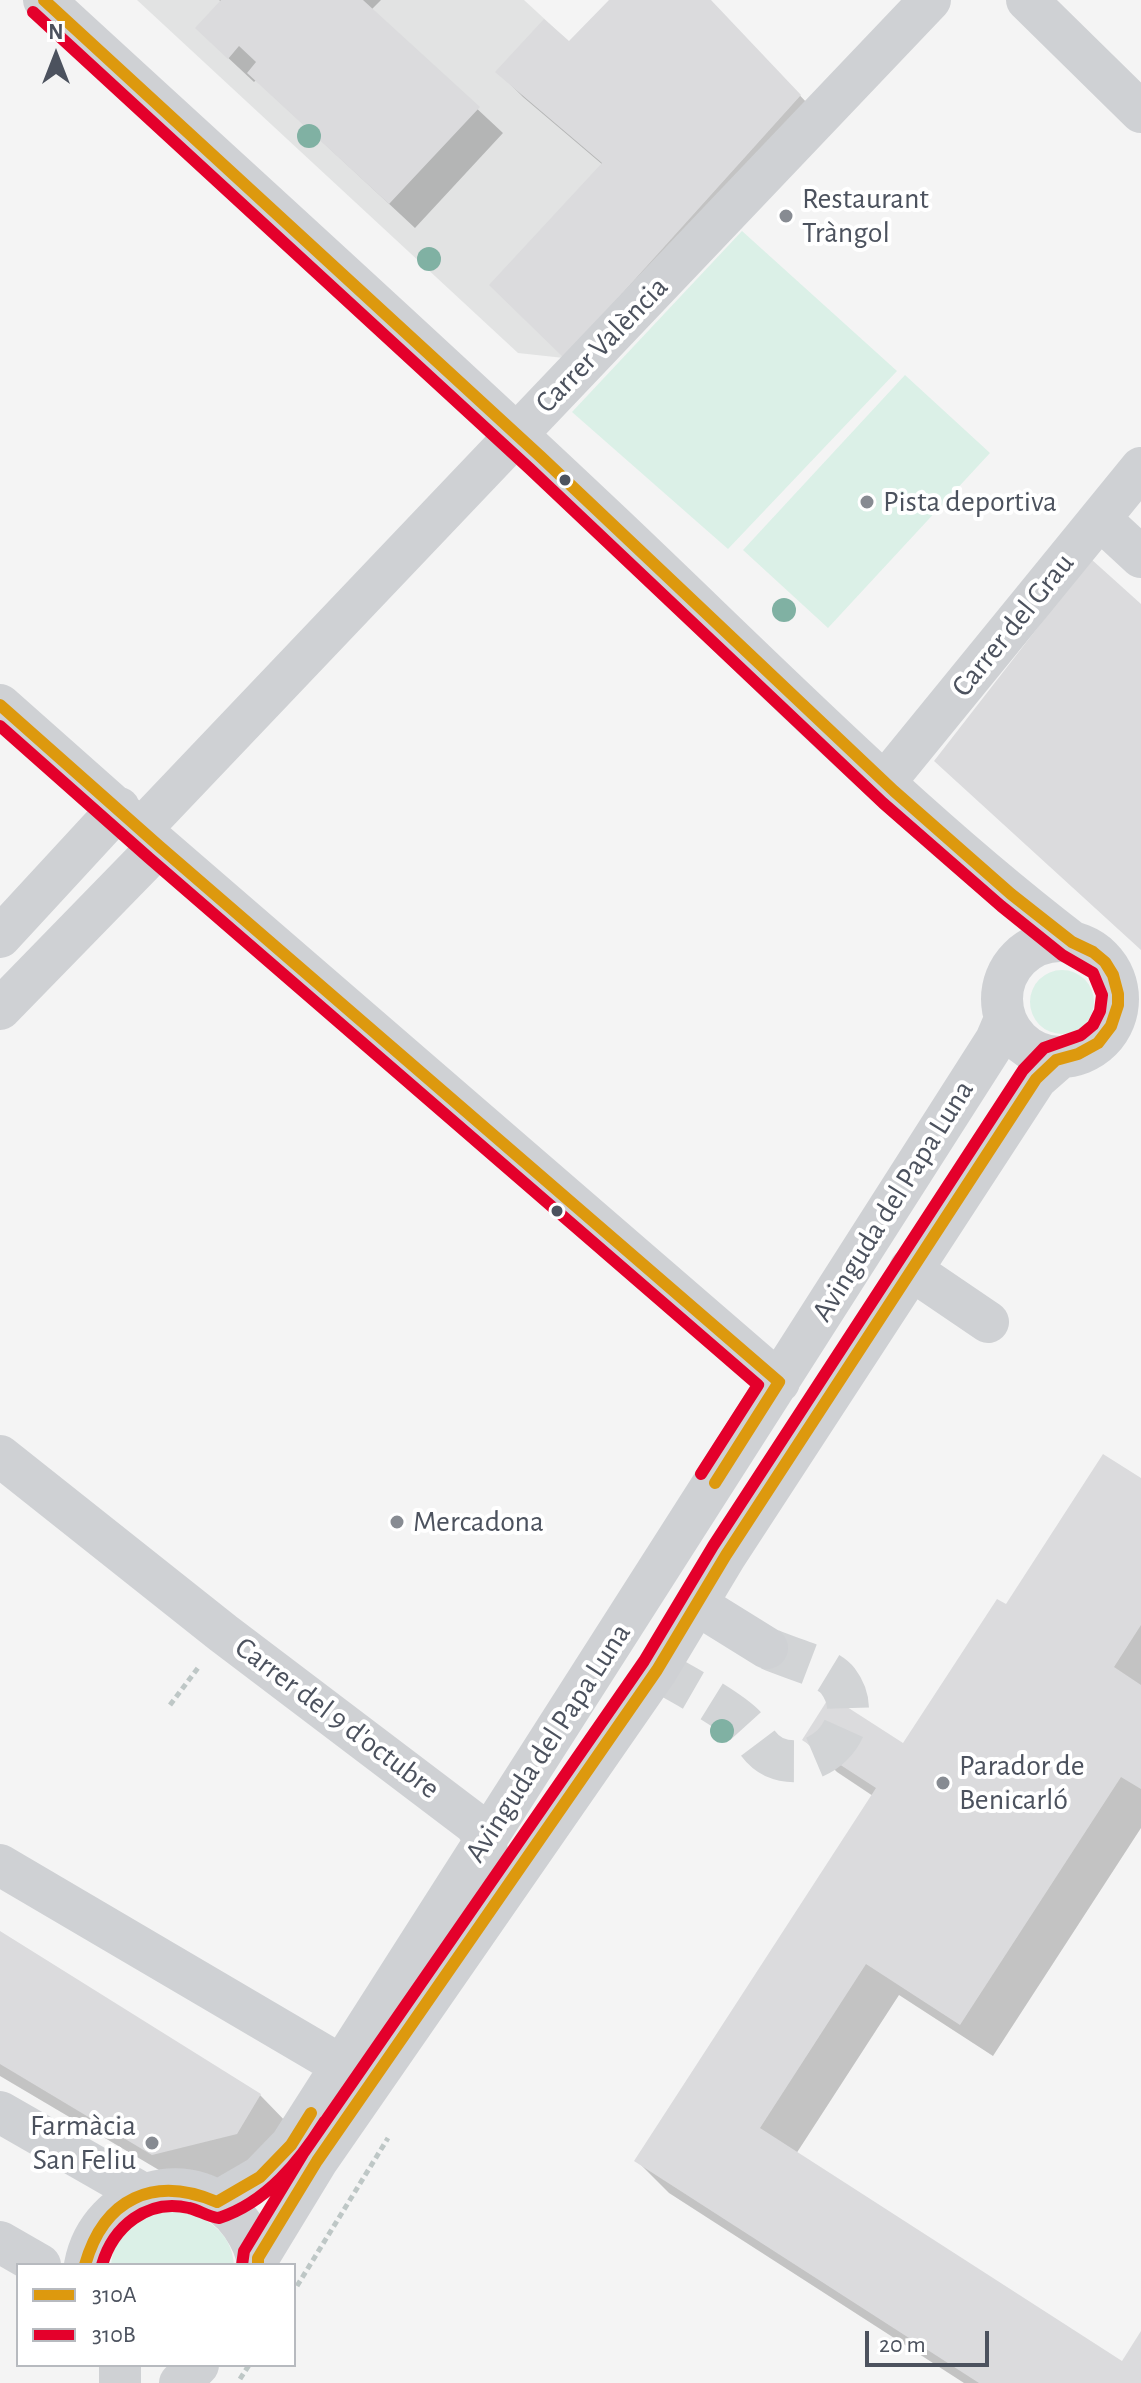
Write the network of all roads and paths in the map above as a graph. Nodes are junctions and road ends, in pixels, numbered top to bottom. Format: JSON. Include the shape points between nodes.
{"nodes":[{"id":1,"x":44,"y":0,"type":"edge"},
{"id":2,"x":930,"y":0,"type":"edge"},
{"id":3,"x":1027,"y":0,"type":"edge"},
{"id":4,"x":1141,"y":112,"type":"edge"},
{"id":5,"x":517,"y":434,"type":"junction"},
{"id":6,"x":1141,"y":468,"type":"edge"},
{"id":7,"x":1100,"y":519,"type":"junction"},
{"id":8,"x":1141,"y":557,"type":"edge"},
{"id":9,"x":0,"y":705,"type":"edge"},
{"id":10,"x":885,"y":782,"type":"junction"},
{"id":11,"x":140,"y":828,"type":"junction"},
{"id":12,"x":986,"y":874,"type":"junction"},
{"id":13,"x":0,"y":937,"type":"edge"},
{"id":14,"x":1072,"y":942,"type":"junction"},
{"id":15,"x":1008,"y":973,"type":"junction"},
{"id":16,"x":1113,"y":973,"type":"junction"},
{"id":17,"x":0,"y":1009,"type":"edge"},
{"id":18,"x":1141,"y":1012,"type":"edge"},
{"id":19,"x":1005,"y":1019,"type":"junction"},
{"id":20,"x":1141,"y":1041,"type":"edge"},
{"id":21,"x":1079,"y":1050,"type":"junction"},
{"id":22,"x":910,"y":1269,"type":"junction"},
{"id":23,"x":988,"y":1322,"type":"dead end"},
{"id":24,"x":779,"y":1382,"type":"junction"},
{"id":25,"x":0,"y":1456,"type":"edge"},
{"id":26,"x":687,"y":1527,"type":"junction"},
{"id":27,"x":726,"y":1555,"type":"junction"},
{"id":28,"x":702,"y":1598,"type":"junction"},
{"id":29,"x":767,"y":1648,"type":"tunnel mouth"},
{"id":30,"x":657,"y":1670,"type":"junction"},
{"id":31,"x":486,"y":1841,"type":"junction"},
{"id":32,"x":0,"y":1865,"type":"edge"},
{"id":33,"x":397,"y":2050,"type":"junction"},
{"id":34,"x":342,"y":2066,"type":"junction"},
{"id":35,"x":0,"y":2112,"type":"edge"},
{"id":36,"x":143,"y":2194,"type":"junction"},
{"id":37,"x":217,"y":2202,"type":"junction"},
{"id":38,"x":0,"y":2242,"type":"edge"},
{"id":39,"x":258,"y":2262,"type":"edge"},
{"id":40,"x":37,"y":2263,"type":"edge"},
{"id":41,"x":85,"y":2263,"type":"edge"},
{"id":42,"x":196,"y":2367,"type":"edge"},
{"id":43,"x":180,"y":2383,"type":"edge"}],
"edges":[{"from":1,"to":5,"type":"street"},
{"from":2,"to":5,"type":"street","name":"Carrer València"},
{"from":3,"to":4,"type":"street"},
{"from":5,"to":10,"type":"street"},
{"from":5,"to":11,"type":"street","name":"Carrer València"},
{"from":6,"to":7,"type":"street","name":"Carrer del Grau"},
{"from":7,"to":8,"type":"street"},
{"from":7,"to":10,"type":"street","name":"Carrer del Grau"},
{"from":9,"to":11,"type":"street"},
{"from":10,"to":12,"type":"street"},
{"from":11,"to":13,"type":"street","name":"Carrer València"},
{"from":11,"to":17,"type":"street","name":"Carrer València"},
{"from":11,"to":24,"type":"street"},
{"from":12,"to":14,"type":"street"},
{"from":12,"to":15,"type":"street","via":[[1005,918]]},
{"from":14,"to":15,"type":"street","via":[[1035,946]]},
{"from":14,"to":16,"type":"street","via":[[1089,948]]},
{"from":15,"to":19,"type":"street"},
{"from":16,"to":18,"type":"street"},
{"from":16,"to":21,"type":"street","via":[[1115,1018],[1108,1032]]},
{"from":19,"to":21,"type":"street","via":[[1027,1047],[1043,1055]]},
{"from":19,"to":24,"type":"street","name":"Avinguda del Papa Luna"},
{"from":20,"to":21,"type":"street"},
{"from":21,"to":22,"type":"street","name":"Avinguda del Papa Luna","via":[[1036,1079]]},
{"from":22,"to":23,"type":"street"},
{"from":22,"to":27,"type":"street","name":"Avinguda del Papa Luna"},
{"from":24,"to":26,"type":"street","name":"Avinguda del Papa Luna"},
{"from":24,"to":27,"type":"street","name":"Avinguda del Papa Luna","via":[[783,1409],[739,1491]]},
{"from":25,"to":31,"type":"street","name":"Carrer del 9 d'octubre","via":[[223,1633],[452,1804]]},
{"from":26,"to":30,"type":"street","via":[[685,1549],[646,1641]]},
{"from":26,"to":31,"type":"street","name":"Avinguda del Papa Luna"},
{"from":27,"to":28,"type":"street","name":"Avinguda del Papa Luna"},
{"from":28,"to":29,"type":"street","via":[[709,1612]]},
{"from":28,"to":30,"type":"street","name":"Avinguda del Papa Luna"},
{"from":30,"to":33,"type":"street","name":"Avinguda del Papa Luna"},
{"from":31,"to":33,"type":"street","via":[[489,1873],[479,1899],[421,1984]]},
{"from":31,"to":34,"type":"street","name":"Avinguda del Papa Luna"},
{"from":32,"to":34,"type":"street"},
{"from":33,"to":39,"type":"street","name":"Avinguda del Papa Luna","via":[[317,2161]]},
{"from":34,"to":37,"type":"street","name":"Avinguda del Papa Luna","via":[[291,2145],[260,2177]]},
{"from":35,"to":36,"type":"street"},
{"from":36,"to":37,"type":"street","via":[[193,2192]]},
{"from":36,"to":41,"type":"street","via":[[100,2225]]},
{"from":37,"to":39,"type":"street","via":[[249,2236]]},
{"from":38,"to":40,"type":"street"},
{"from":42,"to":43,"type":"street"}]}
